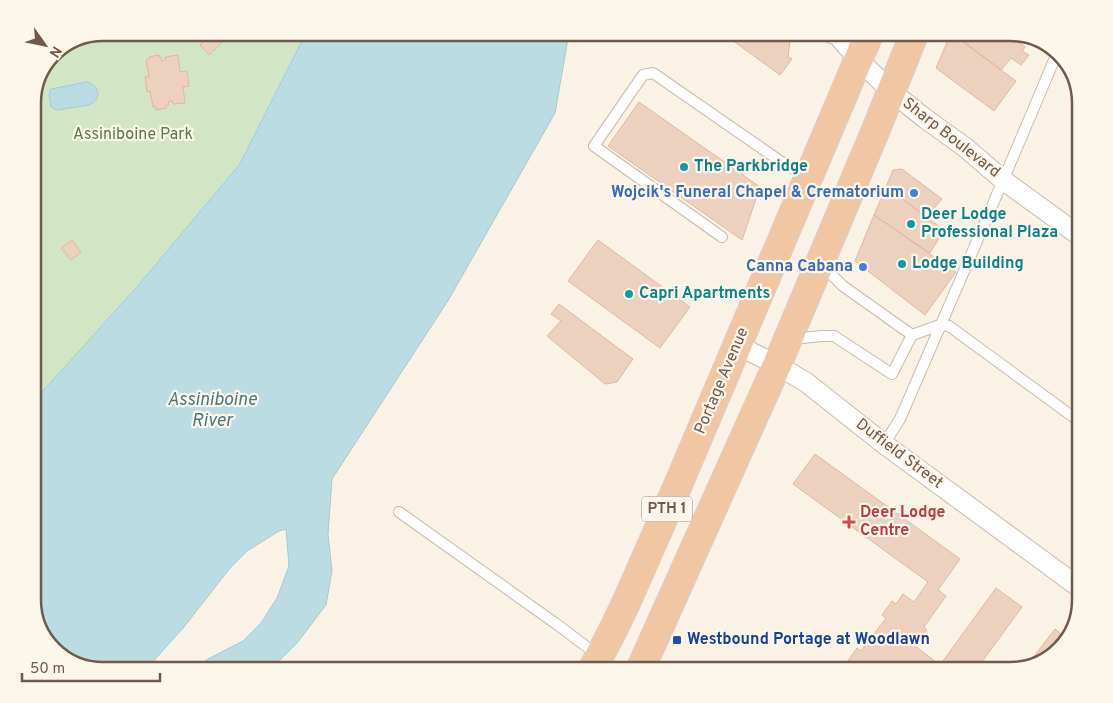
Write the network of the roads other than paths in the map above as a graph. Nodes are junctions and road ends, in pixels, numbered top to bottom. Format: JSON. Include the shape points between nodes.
{"nodes":[{"id":1,"x":842,"y":41,"type":"edge"},
{"id":2,"x":866,"y":41,"type":"edge"},
{"id":3,"x":911,"y":41,"type":"edge"},
{"id":4,"x":858,"y":60,"type":"junction"},
{"id":5,"x":1054,"y":60,"type":"edge"},
{"id":6,"x":891,"y":91,"type":"junction"},
{"id":7,"x":809,"y":178,"type":"junction"},
{"id":8,"x":1004,"y":180,"type":"junction"},
{"id":9,"x":1072,"y":230,"type":"edge"},
{"id":10,"x":722,"y":238,"type":"dead end"},
{"id":11,"x":820,"y":264,"type":"junction"},
{"id":12,"x":940,"y":325,"type":"junction"},
{"id":13,"x":912,"y":334,"type":"junction"},
{"id":14,"x":788,"y":339,"type":"junction"},
{"id":15,"x":737,"y":345,"type":"junction"},
{"id":16,"x":777,"y":365,"type":"junction"},
{"id":17,"x":1072,"y":416,"type":"edge"},
{"id":18,"x":884,"y":444,"type":"junction"},
{"id":19,"x":399,"y":512,"type":"dead end"},
{"id":20,"x":1072,"y":582,"type":"edge"},
{"id":21,"x":594,"y":662,"type":"edge"},
{"id":22,"x":597,"y":662,"type":"edge"},
{"id":23,"x":644,"y":662,"type":"edge"}],
"edges":[{"from":1,"to":4,"type":"street","name":"Sharp Boulevard"},
{"from":2,"to":4,"type":"highway","name":"Portage Avenue","number":"PTH 1"},
{"from":3,"to":6,"type":"highway","number":"PTH 1"},
{"from":4,"to":6,"type":"street","name":"Sharp Boulevard"},
{"from":4,"to":7,"type":"highway","name":"Portage Avenue","number":"PTH 1"},
{"from":5,"to":8,"type":"lane"},
{"from":6,"to":8,"type":"street","name":"Sharp Boulevard"},
{"from":6,"to":11,"type":"highway","number":"PTH 1"},
{"from":7,"to":10,"type":"lane","via":[[653,73],[642,75],[594,146]]},
{"from":7,"to":15,"type":"highway","name":"Portage Avenue","number":"PTH 1"},
{"from":8,"to":9,"type":"street","name":"Sharp Boulevard"},
{"from":8,"to":12,"type":"lane"},
{"from":11,"to":13,"type":"lane","via":[[843,286]]},
{"from":11,"to":14,"type":"highway","number":"PTH 1"},
{"from":12,"to":13,"type":"lane"},
{"from":12,"to":17,"type":"lane","via":[[949,326]]},
{"from":12,"to":18,"type":"lane","via":[[900,419]]},
{"from":13,"to":14,"type":"lane","via":[[892,374],[834,336]]},
{"from":14,"to":16,"type":"highway","number":"PTH 1"},
{"from":15,"to":16,"type":"street","name":"Duffield Street"},
{"from":15,"to":22,"type":"highway","name":"Portage Avenue","number":"PTH 1","via":[[626,603]]},
{"from":16,"to":18,"type":"street","name":"Duffield Street","via":[[807,383]]},
{"from":16,"to":23,"type":"highway","number":"PTH 1"},
{"from":18,"to":20,"type":"street","name":"Duffield Street"},
{"from":19,"to":21,"type":"lane","via":[[555,623]]}]}
